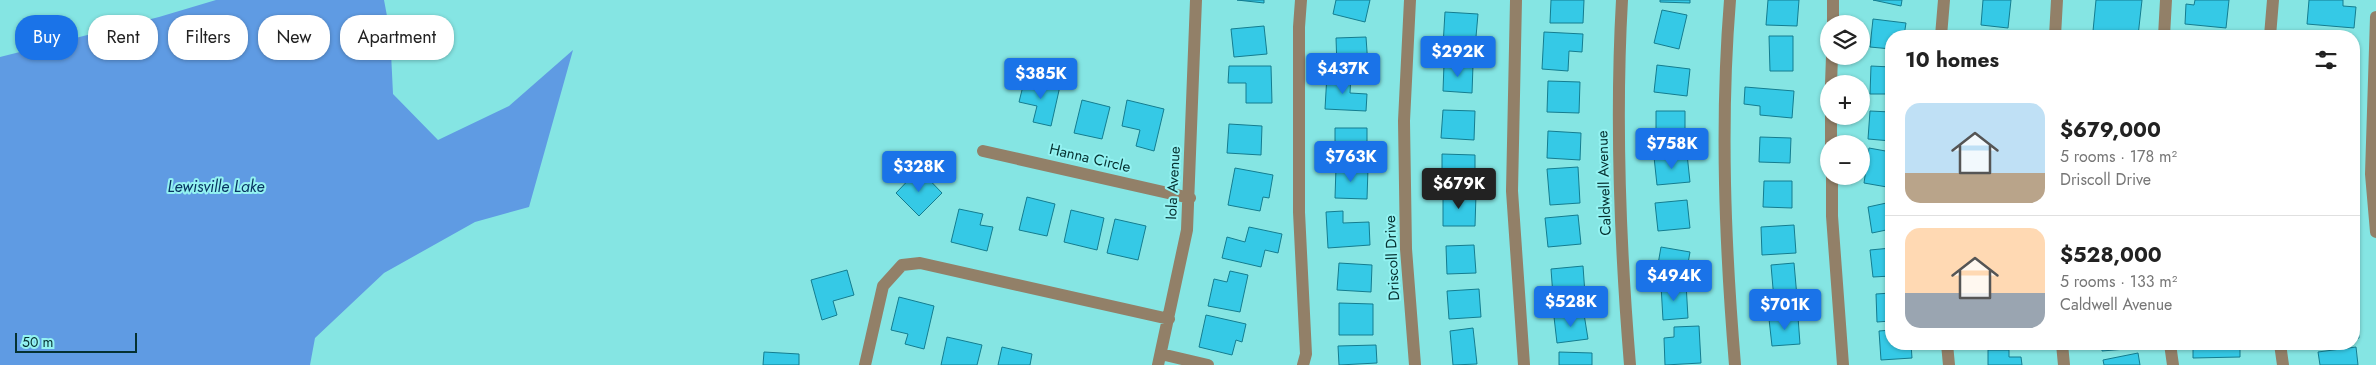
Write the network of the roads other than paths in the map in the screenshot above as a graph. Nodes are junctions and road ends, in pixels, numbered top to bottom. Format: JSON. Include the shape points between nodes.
{"nodes":[{"id":1,"x":1196,"y":0,"type":"edge"},
{"id":2,"x":1301,"y":0,"type":"edge"},
{"id":3,"x":1410,"y":0,"type":"edge"},
{"id":4,"x":1516,"y":0,"type":"edge"},
{"id":5,"x":1622,"y":0,"type":"edge"},
{"id":6,"x":1730,"y":0,"type":"edge"},
{"id":7,"x":1833,"y":0,"type":"edge"},
{"id":8,"x":1944,"y":0,"type":"edge"},
{"id":9,"x":2057,"y":0,"type":"edge"},
{"id":10,"x":2166,"y":0,"type":"edge"},
{"id":11,"x":2273,"y":0,"type":"edge"},
{"id":12,"x":1833,"y":15,"type":"edge"},
{"id":13,"x":2376,"y":17,"type":"edge"},
{"id":14,"x":1942,"y":30,"type":"edge"},
{"id":15,"x":2055,"y":30,"type":"edge"},
{"id":16,"x":2164,"y":30,"type":"edge"},
{"id":17,"x":2270,"y":30,"type":"edge"},
{"id":18,"x":983,"y":151,"type":"dead end"},
{"id":19,"x":1832,"y":185,"type":"edge"},
{"id":20,"x":1190,"y":198,"type":"junction"},
{"id":21,"x":2376,"y":232,"type":"edge"},
{"id":22,"x":1169,"y":319,"type":"junction"},
{"id":23,"x":1947,"y":350,"type":"edge"},
{"id":24,"x":2063,"y":350,"type":"edge"},
{"id":25,"x":2171,"y":350,"type":"edge"},
{"id":26,"x":2281,"y":350,"type":"edge"},
{"id":27,"x":1160,"y":360,"type":"edge"},
{"id":28,"x":864,"y":365,"type":"edge"},
{"id":29,"x":1208,"y":365,"type":"edge"},
{"id":30,"x":1303,"y":365,"type":"edge"},
{"id":31,"x":1415,"y":365,"type":"edge"},
{"id":32,"x":1524,"y":365,"type":"edge"},
{"id":33,"x":1630,"y":365,"type":"edge"},
{"id":34,"x":1735,"y":365,"type":"edge"},
{"id":35,"x":1843,"y":365,"type":"edge"},
{"id":36,"x":1949,"y":365,"type":"edge"},
{"id":37,"x":2064,"y":365,"type":"edge"},
{"id":38,"x":2173,"y":365,"type":"edge"},
{"id":39,"x":2283,"y":365,"type":"edge"}],
"edges":[{"from":1,"to":20,"type":"street","name":"Iola Avenue"},
{"from":2,"to":30,"type":"street","via":[[1298,27],[1299,212],[1306,354]]},
{"from":3,"to":31,"type":"street","name":"Driscoll Drive","via":[[1404,121],[1406,250]]},
{"from":4,"to":32,"type":"street","via":[[1512,191]]},
{"from":5,"to":33,"type":"street","name":"Caldwell Avenue","via":[[1618,115]]},
{"from":6,"to":34,"type":"street","via":[[1725,60],[1724,158],[1727,267]]},
{"from":7,"to":12,"type":"street"},
{"from":8,"to":14,"type":"street"},
{"from":9,"to":15,"type":"street"},
{"from":10,"to":16,"type":"street"},
{"from":11,"to":17,"type":"street"},
{"from":13,"to":21,"type":"street","via":[[2371,174]]},
{"from":18,"to":20,"type":"street","name":"Hanna Circle"},
{"from":19,"to":35,"type":"street"},
{"from":20,"to":22,"type":"street","name":"Iola Avenue","via":[[1187,230]]},
{"from":22,"to":27,"type":"street","name":"Iola Avenue"},
{"from":22,"to":28,"type":"street","via":[[920,263],[902,265],[883,286]]},
{"from":23,"to":36,"type":"street"},
{"from":24,"to":37,"type":"street"},
{"from":25,"to":38,"type":"street"},
{"from":26,"to":39,"type":"street"},
{"from":27,"to":29,"type":"street"}]}
